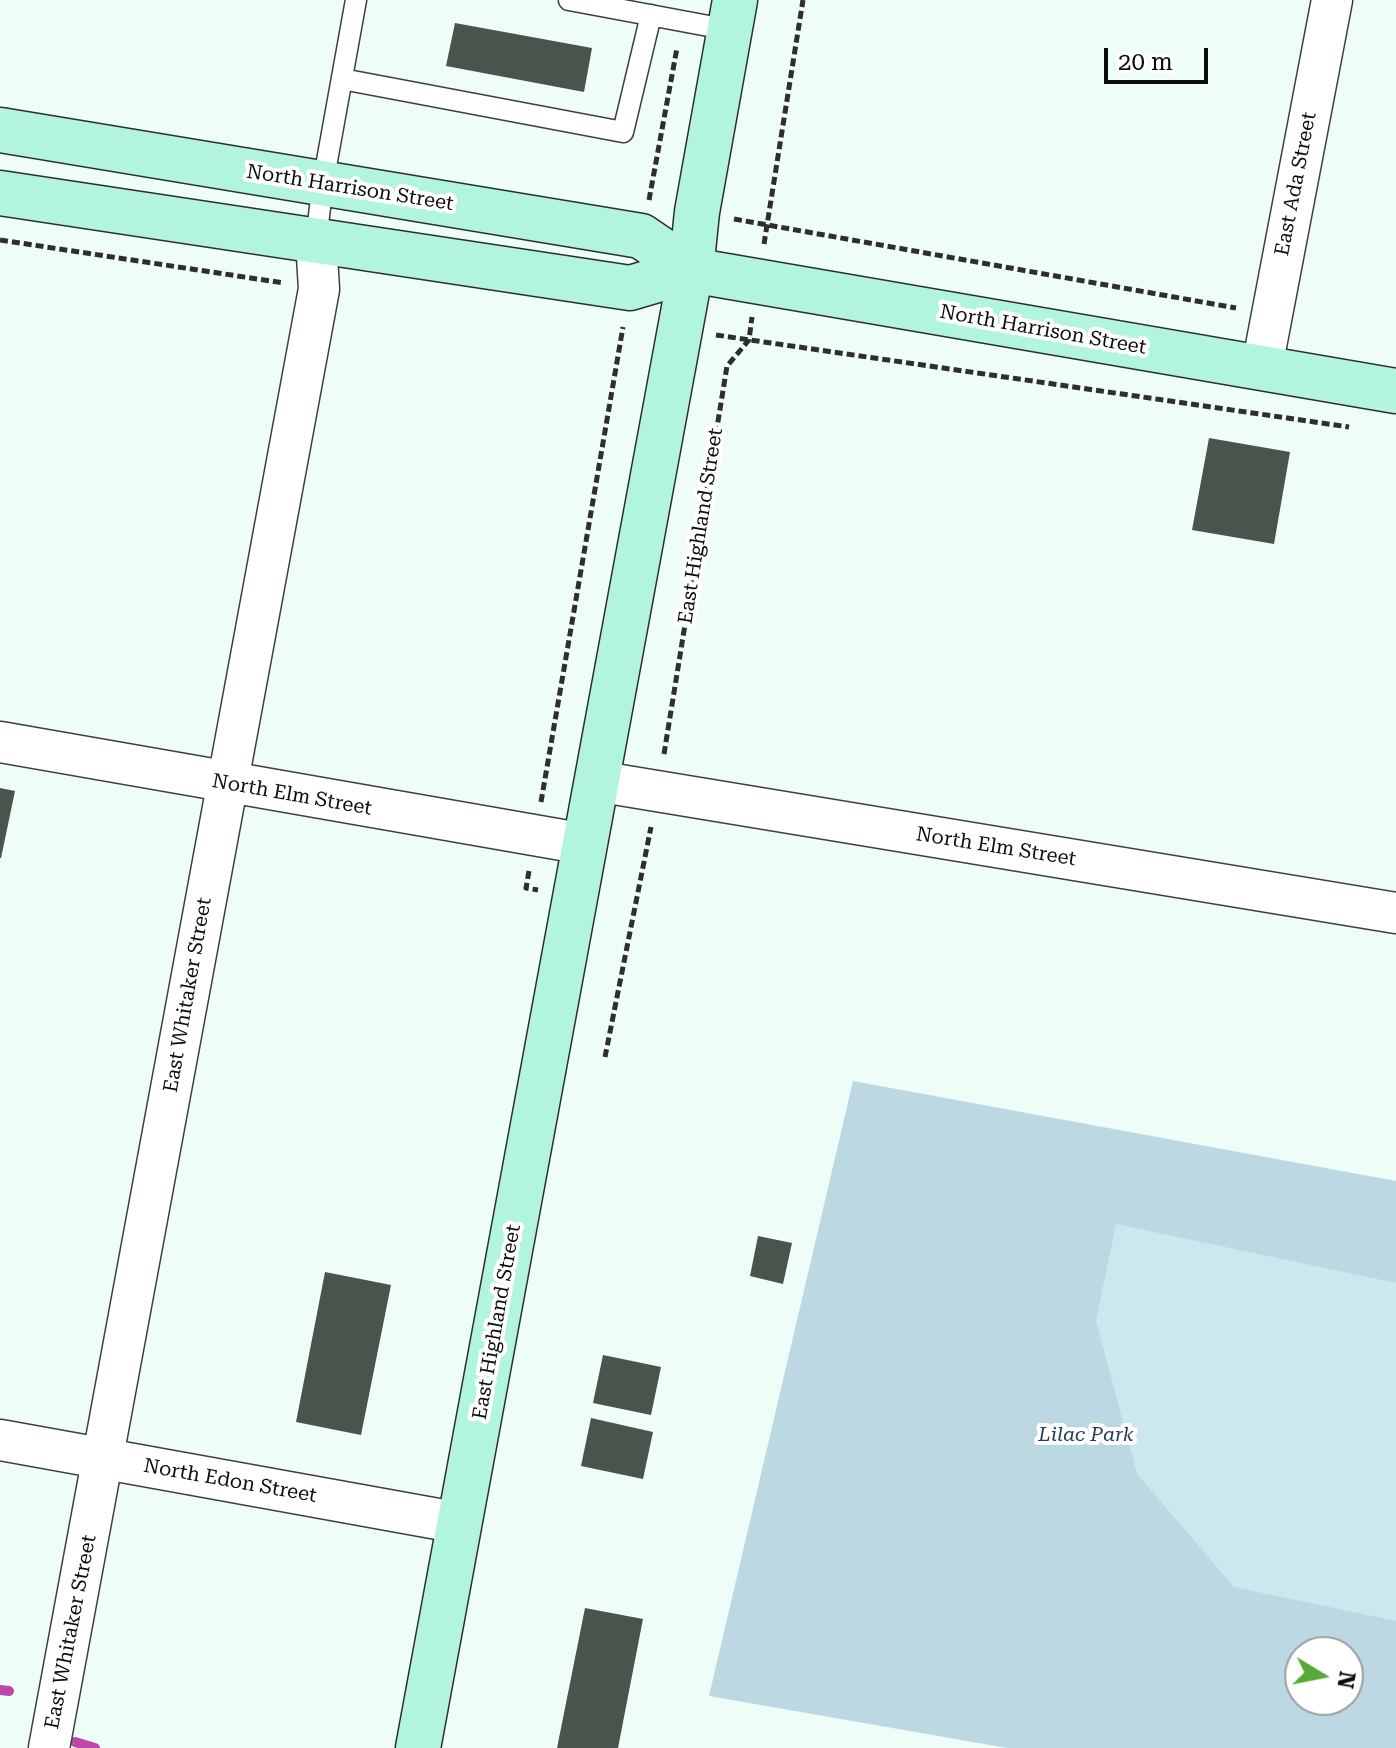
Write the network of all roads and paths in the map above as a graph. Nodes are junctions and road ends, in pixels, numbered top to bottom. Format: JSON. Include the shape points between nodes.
{"nodes":[{"id":1,"x":356,"y":0,"type":"edge"},
{"id":2,"x":569,"y":0,"type":"edge"},
{"id":3,"x":803,"y":0,"type":"edge"},
{"id":4,"x":1332,"y":0,"type":"edge"},
{"id":5,"x":651,"y":15,"type":"junction"},
{"id":6,"x":732,"y":15,"type":"edge"},
{"id":7,"x":682,"y":22,"type":"junction"},
{"id":8,"x":342,"y":79,"type":"junction"},
{"id":9,"x":0,"y":130,"type":"edge"},
{"id":10,"x":323,"y":183,"type":"junction"},
{"id":11,"x":0,"y":193,"type":"edge"},
{"id":12,"x":641,"y":236,"type":"junction"},
{"id":13,"x":316,"y":240,"type":"junction"},
{"id":14,"x":691,"y":270,"type":"junction"},
{"id":15,"x":756,"y":280,"type":"junction"},
{"id":16,"x":630,"y":288,"type":"junction"},
{"id":17,"x":1262,"y":367,"type":"junction"},
{"id":18,"x":1396,"y":391,"type":"edge"},
{"id":19,"x":0,"y":742,"type":"edge"},
{"id":20,"x":596,"y":781,"type":"junction"},
{"id":21,"x":227,"y":784,"type":"junction"},
{"id":22,"x":658,"y":792,"type":"junction"},
{"id":23,"x":535,"y":837,"type":"junction"},
{"id":24,"x":585,"y":844,"type":"junction"},
{"id":25,"x":575,"y":896,"type":"junction"},
{"id":26,"x":1396,"y":913,"type":"edge"},
{"id":27,"x":605,"y":1057,"type":"dead end"},
{"id":28,"x":0,"y":1440,"type":"edge"},
{"id":29,"x":104,"y":1458,"type":"junction"},
{"id":30,"x":460,"y":1523,"type":"junction"},
{"id":31,"x":49,"y":1748,"type":"edge"},
{"id":32,"x":418,"y":1748,"type":"edge"}],
"edges":[{"from":1,"to":8,"type":"lane"},
{"from":2,"to":5,"type":"lane"},
{"from":3,"to":15,"type":"path","name":"East Highland Street"},
{"from":4,"to":17,"type":"street","name":"East Ada Street"},
{"from":5,"to":7,"type":"lane"},
{"from":5,"to":8,"type":"lane","via":[[623,132]]},
{"from":6,"to":7,"type":"lane"},
{"from":6,"to":14,"type":"main road","name":"East Highland Street"},
{"from":7,"to":12,"type":"path"},
{"from":8,"to":10,"type":"lane"},
{"from":9,"to":10,"type":"main road","name":"North Harrison Street"},
{"from":10,"to":12,"type":"main road","name":"North Harrison Street"},
{"from":10,"to":13,"type":"lane"},
{"from":11,"to":13,"type":"main road","name":"North Harrison Street"},
{"from":12,"to":14,"type":"main road","name":"North Harrison Street"},
{"from":13,"to":16,"type":"main road","name":"North Harrison Street"},
{"from":13,"to":21,"type":"street","name":"East Whitaker Street","via":[[319,289]]},
{"from":14,"to":15,"type":"main road","name":"North Harrison Street"},
{"from":14,"to":16,"type":"main road","name":"North Harrison Street"},
{"from":14,"to":20,"type":"main road","name":"East Highland Street"},
{"from":15,"to":17,"type":"main road","name":"North Harrison Street"},
{"from":15,"to":22,"type":"path","name":"East Highland Street","via":[[749,340],[727,366]]},
{"from":16,"to":23,"type":"path"},
{"from":17,"to":18,"type":"main road","name":"North Harrison Street"},
{"from":19,"to":21,"type":"street","name":"North Elm Street"},
{"from":20,"to":22,"type":"street","name":"North Elm Street"},
{"from":20,"to":24,"type":"main road","name":"East Highland Street"},
{"from":21,"to":23,"type":"street","name":"North Elm Street"},
{"from":21,"to":29,"type":"street","name":"East Whitaker Street"},
{"from":22,"to":26,"type":"street","name":"North Elm Street"},
{"from":22,"to":27,"type":"path","name":"East Highland Street"},
{"from":23,"to":24,"type":"street","name":"North Elm Street"},
{"from":23,"to":25,"type":"path","via":[[526,888]]},
{"from":24,"to":25,"type":"main road","name":"East Highland Street"},
{"from":25,"to":30,"type":"main road","name":"East Highland Street"},
{"from":28,"to":29,"type":"street","name":"North Edon Street"},
{"from":29,"to":30,"type":"street","name":"North Edon Street"},
{"from":29,"to":31,"type":"street","name":"East Whitaker Street"},
{"from":30,"to":32,"type":"main road","name":"East Highland Street"}]}
